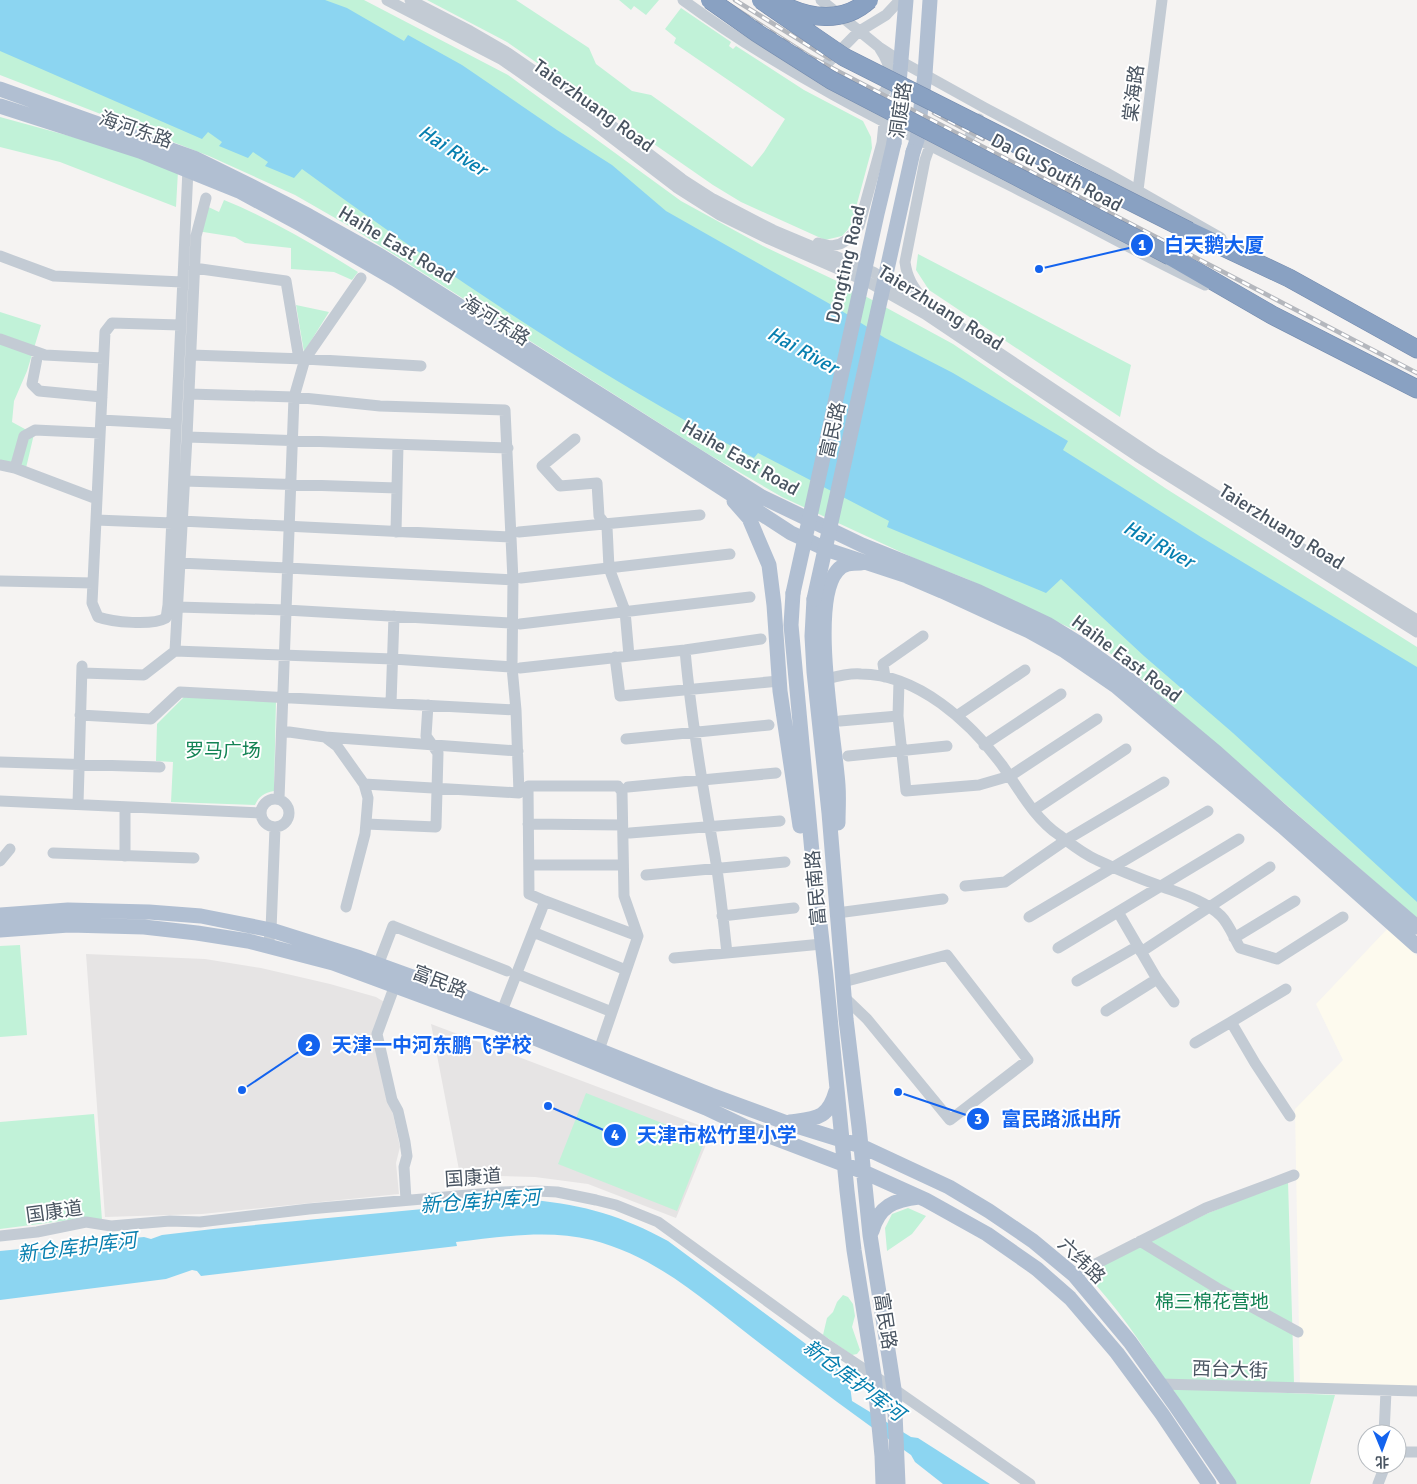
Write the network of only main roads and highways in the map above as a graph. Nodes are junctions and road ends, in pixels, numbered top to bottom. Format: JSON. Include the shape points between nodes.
{"nodes":[{"id":1,"x":710,"y":0,"type":"edge"},
{"id":2,"x":761,"y":0,"type":"edge"},
{"id":3,"x":774,"y":0,"type":"edge"},
{"id":4,"x":869,"y":0,"type":"edge"},
{"id":5,"x":906,"y":0,"type":"edge"},
{"id":6,"x":930,"y":0,"type":"edge"},
{"id":7,"x":0,"y":90,"type":"edge"},
{"id":8,"x":0,"y":106,"type":"edge"},
{"id":9,"x":920,"y":146,"type":"joint"},
{"id":10,"x":1417,"y":349,"type":"edge"},
{"id":11,"x":1417,"y":389,"type":"edge"},
{"id":12,"x":721,"y":487,"type":"junction"},
{"id":13,"x":873,"y":564,"type":"junction"},
{"id":14,"x":793,"y":593,"type":"joint"},
{"id":15,"x":814,"y":599,"type":"joint"},
{"id":16,"x":832,"y":860,"type":"junction"},
{"id":17,"x":813,"y":863,"type":"junction"},
{"id":18,"x":0,"y":916,"type":"edge"},
{"id":19,"x":1417,"y":928,"type":"edge"},
{"id":20,"x":0,"y":930,"type":"edge"},
{"id":21,"x":270,"y":937,"type":"junction"},
{"id":22,"x":1417,"y":946,"type":"edge"},
{"id":23,"x":838,"y":1087,"type":"junction"},
{"id":24,"x":787,"y":1123,"type":"junction"},
{"id":25,"x":842,"y":1140,"type":"junction"},
{"id":26,"x":861,"y":1146,"type":"junction"},
{"id":27,"x":844,"y":1166,"type":"junction"},
{"id":28,"x":864,"y":1172,"type":"junction"},
{"id":29,"x":919,"y":1197,"type":"junction"},
{"id":30,"x":870,"y":1235,"type":"junction"},
{"id":31,"x":883,"y":1484,"type":"edge"},
{"id":32,"x":898,"y":1484,"type":"edge"},
{"id":33,"x":1209,"y":1484,"type":"edge"},
{"id":34,"x":1229,"y":1484,"type":"edge"}],
"edges":[{"from":1,"to":11,"type":"highway","name":"Da Gu South Road","bridge":true,"via":[[831,80]]},
{"from":2,"to":10,"type":"highway","name":"Da Gu South Road","bridge":true,"via":[[844,56],[1189,231],[1289,278]]},
{"from":3,"to":4,"type":"highway","bridge":true,"via":[[792,10],[820,17],[846,15]]},
{"from":5,"to":14,"type":"main road","name":"Dongting Road","bridge":true,"via":[[902,62],[877,214]]},
{"from":6,"to":9,"type":"main road","name":"洞庭路"},
{"from":7,"to":19,"type":"main road","name":"Haihe East Road","via":[[194,158],[251,186],[379,255],[762,497],[862,545],[979,592],[1046,624],[1131,681]]},
{"from":8,"to":12,"type":"main road","name":"海河东路","via":[[188,169],[302,224]]},
{"from":9,"to":15,"type":"main road","name":"富民路","bridge":true},
{"from":12,"to":13,"type":"main road","name":"海河东路","via":[[791,533],[828,550]]},
{"from":12,"to":17,"type":"main road","via":[[748,518],[769,565],[779,680],[801,834]]},
{"from":13,"to":16,"type":"main road","via":[[844,565],[836,572],[826,603],[823,631],[838,786],[838,826]]},
{"from":13,"to":22,"type":"main road","name":"Haihe East Road","via":[[1029,631],[1116,686],[1282,826]]},
{"from":14,"to":17,"type":"main road","name":"富民南路","via":[[791,625]]},
{"from":15,"to":16,"type":"main road","name":"富民南路","via":[[814,672]]},
{"from":16,"to":26,"type":"main road","name":"富民南路"},
{"from":17,"to":23,"type":"main road","name":"富民南路"},
{"from":18,"to":21,"type":"main road","name":"富民路","via":[[68,910],[201,916]]},
{"from":20,"to":21,"type":"main road","name":"富民路","via":[[69,925]]},
{"from":21,"to":24,"type":"main road","name":"富民路","via":[[378,965]]},
{"from":21,"to":27,"type":"main road","name":"富民路","via":[[520,1032]]},
{"from":23,"to":24,"type":"main road","via":[[829,1109],[821,1116]]},
{"from":23,"to":25,"type":"main road","name":"富民路"},
{"from":24,"to":25,"type":"main road","name":"富民路"},
{"from":25,"to":26,"type":"main road","name":"六纬路"},
{"from":25,"to":27,"type":"main road","name":"富民路"},
{"from":26,"to":28,"type":"main road","name":"富民南路"},
{"from":26,"to":34,"type":"main road","name":"六纬路","via":[[989,1211],[1033,1241],[1074,1276],[1130,1342]]},
{"from":27,"to":28,"type":"main road","name":"六纬路"},
{"from":27,"to":31,"type":"main road","name":"富民路","via":[[874,1375]]},
{"from":28,"to":29,"type":"main road","name":"六纬路"},
{"from":28,"to":30,"type":"main road","name":"富民路"},
{"from":29,"to":30,"type":"main road","via":[[899,1201],[881,1210]]},
{"from":29,"to":33,"type":"main road","name":"六纬路","via":[[987,1234],[1037,1269],[1070,1298],[1117,1353]]},
{"from":30,"to":32,"type":"main road","name":"富民路","via":[[894,1389]]}]}
